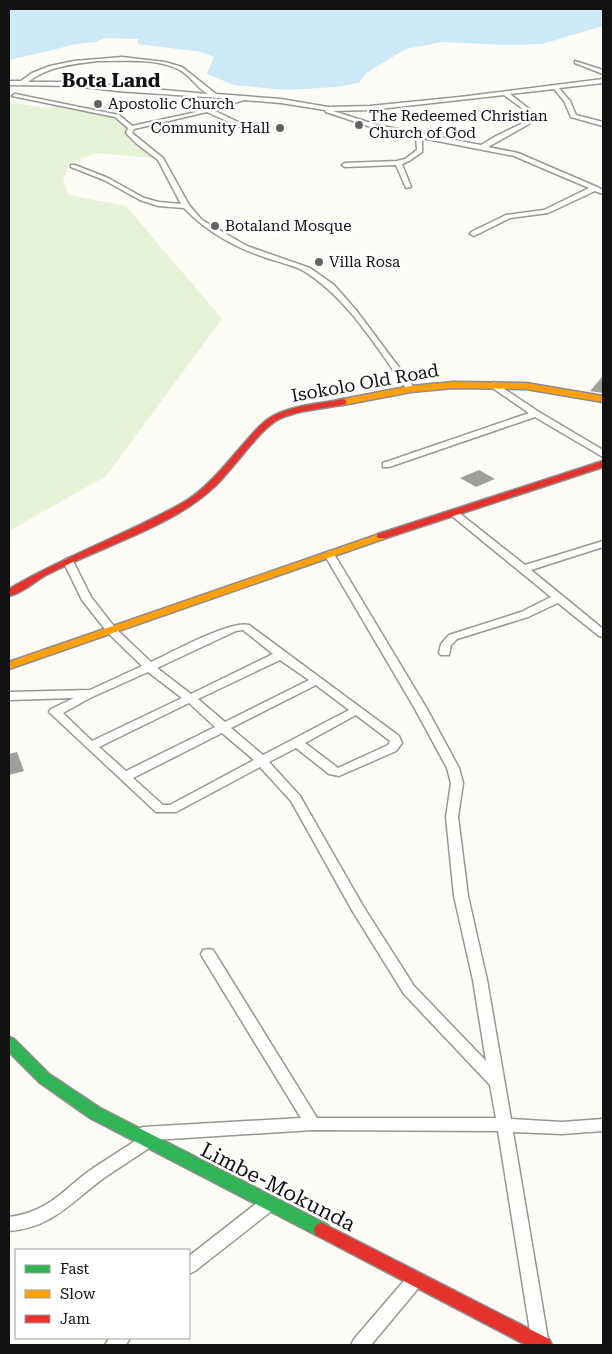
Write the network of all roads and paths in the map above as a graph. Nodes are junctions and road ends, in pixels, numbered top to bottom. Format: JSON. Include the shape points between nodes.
{"nodes":[{"id":1,"x":577,"y":62,"type":"dead end"},
{"id":2,"x":603,"y":72,"type":"edge"},
{"id":3,"x":603,"y":81,"type":"edge"},
{"id":4,"x":9,"y":83,"type":"edge"},
{"id":5,"x":22,"y":83,"type":"junction"},
{"id":6,"x":555,"y":87,"type":"junction"},
{"id":7,"x":506,"y":94,"type":"junction"},
{"id":8,"x":15,"y":96,"type":"dead end"},
{"id":9,"x":219,"y":96,"type":"junction"},
{"id":10,"x":246,"y":98,"type":"junction"},
{"id":11,"x":328,"y":109,"type":"junction"},
{"id":12,"x":209,"y":111,"type":"junction"},
{"id":13,"x":523,"y":113,"type":"dead end"},
{"id":14,"x":527,"y":124,"type":"dead end"},
{"id":15,"x":603,"y":124,"type":"edge"},
{"id":16,"x":131,"y":128,"type":"junction"},
{"id":17,"x":251,"y":130,"type":"dead end"},
{"id":18,"x":419,"y":136,"type":"junction"},
{"id":19,"x":481,"y":148,"type":"junction"},
{"id":20,"x":398,"y":163,"type":"junction"},
{"id":21,"x":345,"y":165,"type":"dead end"},
{"id":22,"x":73,"y":166,"type":"dead end"},
{"id":23,"x":408,"y":187,"type":"dead end"},
{"id":24,"x":595,"y":188,"type":"junction"},
{"id":25,"x":603,"y":192,"type":"edge"},
{"id":26,"x":186,"y":206,"type":"junction"},
{"id":27,"x":474,"y":234,"type":"dead end"},
{"id":28,"x":494,"y":385,"type":"junction"},
{"id":29,"x":411,"y":388,"type":"junction"},
{"id":30,"x":603,"y":399,"type":"edge"},
{"id":31,"x":536,"y":414,"type":"junction"},
{"id":32,"x":603,"y":454,"type":"edge"},
{"id":33,"x":603,"y":464,"type":"edge"},
{"id":34,"x":386,"y":465,"type":"dead end"},
{"id":35,"x":455,"y":514,"type":"junction"},
{"id":36,"x":603,"y":544,"type":"edge"},
{"id":37,"x":330,"y":554,"type":"junction"},
{"id":38,"x":68,"y":561,"type":"junction"},
{"id":39,"x":524,"y":569,"type":"junction"},
{"id":40,"x":9,"y":593,"type":"edge"},
{"id":41,"x":559,"y":597,"type":"junction"},
{"id":42,"x":112,"y":631,"type":"junction"},
{"id":43,"x":603,"y":634,"type":"edge"},
{"id":44,"x":446,"y":653,"type":"dead end"},
{"id":45,"x":281,"y":655,"type":"junction"},
{"id":46,"x":9,"y":666,"type":"edge"},
{"id":47,"x":150,"y":668,"type":"junction"},
{"id":48,"x":317,"y":680,"type":"junction"},
{"id":49,"x":92,"y":694,"type":"junction"},
{"id":50,"x":9,"y":696,"type":"edge"},
{"id":51,"x":191,"y":699,"type":"junction"},
{"id":52,"x":357,"y":710,"type":"junction"},
{"id":53,"x":225,"y":728,"type":"junction"},
{"id":54,"x":296,"y":742,"type":"junction"},
{"id":55,"x":91,"y":746,"type":"junction"},
{"id":56,"x":261,"y":760,"type":"junction"},
{"id":57,"x":125,"y":777,"type":"junction"},
{"id":58,"x":208,"y":954,"type":"dead end"},
{"id":59,"x":9,"y":1043,"type":"edge"},
{"id":60,"x":496,"y":1081,"type":"junction"},
{"id":61,"x":313,"y":1124,"type":"junction"},
{"id":62,"x":504,"y":1125,"type":"junction"},
{"id":63,"x":603,"y":1125,"type":"edge"},
{"id":64,"x":141,"y":1138,"type":"junction"},
{"id":65,"x":268,"y":1204,"type":"junction"},
{"id":66,"x":9,"y":1224,"type":"edge"},
{"id":67,"x":190,"y":1265,"type":"edge"},
{"id":68,"x":415,"y":1280,"type":"junction"},
{"id":69,"x":542,"y":1344,"type":"edge"},
{"id":70,"x":360,"y":1345,"type":"edge"}],
"edges":[{"from":1,"to":2,"type":"street"},
{"from":3,"to":6,"type":"street"},
{"from":4,"to":5,"type":"street"},
{"from":5,"to":9,"type":"street","via":[[64,83]]},
{"from":5,"to":9,"type":"street","via":[[34,72],[56,66],[137,59],[180,68],[207,91]]},
{"from":6,"to":7,"type":"street"},
{"from":6,"to":15,"type":"street","via":[[574,116]]},
{"from":7,"to":11,"type":"street","via":[[382,107]]},
{"from":7,"to":13,"type":"street","via":[[526,108]]},
{"from":8,"to":16,"type":"street","via":[[116,116]]},
{"from":9,"to":10,"type":"street"},
{"from":10,"to":11,"type":"street"},
{"from":10,"to":12,"type":"street"},
{"from":11,"to":18,"type":"street","via":[[369,125]]},
{"from":12,"to":16,"type":"street"},
{"from":12,"to":17,"type":"street"},
{"from":14,"to":19,"type":"street"},
{"from":16,"to":26,"type":"street","via":[[131,136],[161,159]]},
{"from":18,"to":19,"type":"street"},
{"from":18,"to":20,"type":"street","via":[[420,151]]},
{"from":19,"to":24,"type":"street","via":[[516,154]]},
{"from":20,"to":21,"type":"street"},
{"from":20,"to":23,"type":"street"},
{"from":22,"to":26,"type":"street","via":[[106,179],[142,199]]},
{"from":24,"to":25,"type":"street"},
{"from":24,"to":27,"type":"street","via":[[546,212],[508,216]]},
{"from":26,"to":29,"type":"street","via":[[200,221],[231,241],[252,252],[307,270],[330,287]]},
{"from":28,"to":29,"type":"main road","name":"Isokolo Old Road"},
{"from":28,"to":30,"type":"main road","name":"Isokolo Old Road","via":[[550,389]]},
{"from":28,"to":31,"type":"street"},
{"from":29,"to":38,"type":"main road","name":"Isokolo Old Road","via":[[294,411],[275,418],[192,501]]},
{"from":31,"to":32,"type":"street"},
{"from":31,"to":34,"type":"street"},
{"from":33,"to":35,"type":"main road"},
{"from":35,"to":37,"type":"main road"},
{"from":35,"to":39,"type":"street"},
{"from":36,"to":39,"type":"street"},
{"from":37,"to":42,"type":"main road"},
{"from":37,"to":60,"type":"street","via":[[453,768],[457,783],[452,817],[453,839]]},
{"from":38,"to":40,"type":"main road","name":"Isokolo Old Road"},
{"from":38,"to":42,"type":"street","via":[[86,598]]},
{"from":39,"to":41,"type":"street"},
{"from":41,"to":43,"type":"street"},
{"from":41,"to":44,"type":"street","via":[[553,604],[453,637],[446,644]]},
{"from":42,"to":46,"type":"main road"},
{"from":42,"to":47,"type":"street"},
{"from":45,"to":47,"type":"street","via":[[245,627],[234,628]]},
{"from":45,"to":48,"type":"street"},
{"from":45,"to":51,"type":"street"},
{"from":47,"to":49,"type":"street"},
{"from":47,"to":51,"type":"street"},
{"from":48,"to":52,"type":"street"},
{"from":48,"to":53,"type":"street"},
{"from":49,"to":50,"type":"street"},
{"from":49,"to":55,"type":"street","via":[[55,712]]},
{"from":51,"to":53,"type":"street"},
{"from":51,"to":55,"type":"street"},
{"from":52,"to":54,"type":"street"},
{"from":52,"to":54,"type":"street","via":[[396,743],[384,752],[339,772],[333,771]]},
{"from":53,"to":56,"type":"street"},
{"from":53,"to":57,"type":"street"},
{"from":54,"to":56,"type":"street"},
{"from":55,"to":57,"type":"street"},
{"from":56,"to":57,"type":"street","via":[[167,810],[160,809]]},
{"from":56,"to":60,"type":"street","via":[[296,798],[358,910],[410,990]]},
{"from":58,"to":61,"type":"street"},
{"from":59,"to":64,"type":"main road","name":"Limbe-Mokunda","via":[[44,1078],[95,1113]]},
{"from":60,"to":62,"type":"street"},
{"from":61,"to":62,"type":"street"},
{"from":61,"to":64,"type":"street"},
{"from":62,"to":63,"type":"street","via":[[562,1128]]},
{"from":62,"to":69,"type":"street"},
{"from":64,"to":65,"type":"main road","name":"Limbe-Mokunda"},
{"from":64,"to":66,"type":"street","via":[[56,1209],[27,1223]]},
{"from":65,"to":67,"type":"street"},
{"from":65,"to":68,"type":"main road","name":"Limbe-Mokunda"},
{"from":68,"to":69,"type":"main road","name":"Limbe-Mokunda"},
{"from":68,"to":70,"type":"street"}]}
